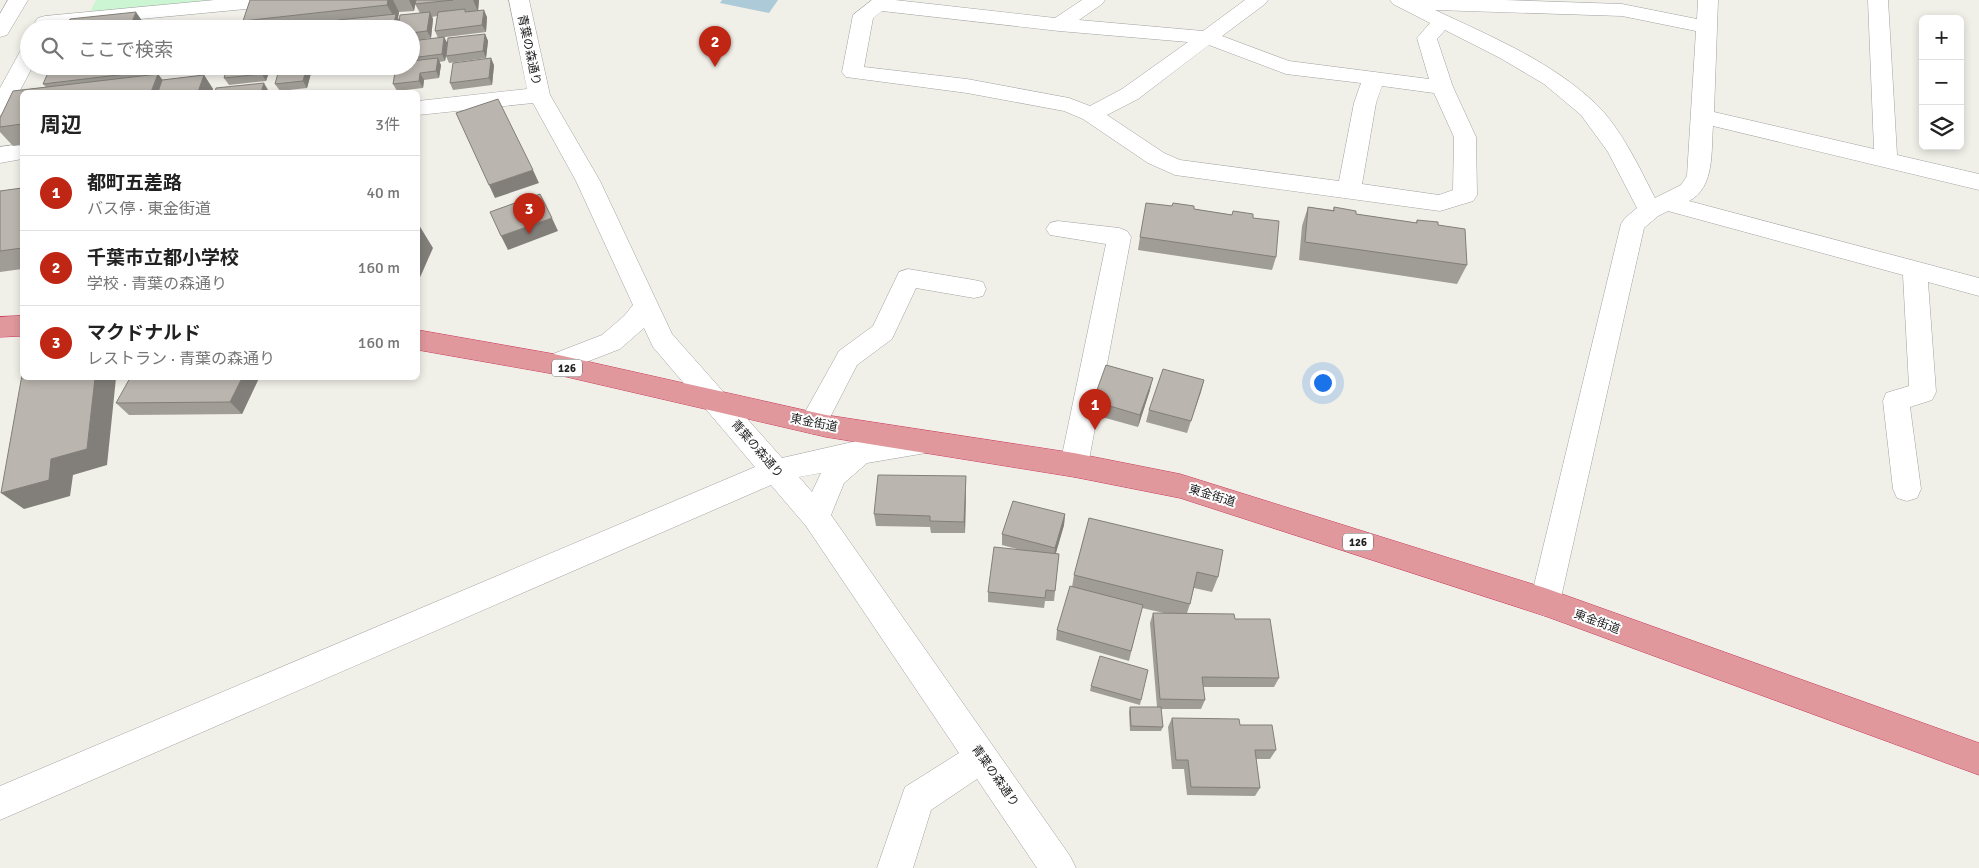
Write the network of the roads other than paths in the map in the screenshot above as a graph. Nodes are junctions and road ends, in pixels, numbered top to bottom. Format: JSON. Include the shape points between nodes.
{"nodes":[{"id":1,"x":18,"y":0,"type":"edge"},
{"id":2,"x":57,"y":0,"type":"edge"},
{"id":3,"x":278,"y":0,"type":"edge"},
{"id":4,"x":519,"y":0,"type":"edge"},
{"id":5,"x":1094,"y":0,"type":"edge"},
{"id":6,"x":1258,"y":0,"type":"edge"},
{"id":7,"x":1708,"y":0,"type":"edge"},
{"id":8,"x":1878,"y":0,"type":"edge"},
{"id":9,"x":1403,"y":1,"type":"edge"},
{"id":10,"x":232,"y":2,"type":"edge"},
{"id":11,"x":882,"y":3,"type":"edge"},
{"id":12,"x":46,"y":20,"type":"edge"},
{"id":13,"x":90,"y":20,"type":"edge"},
{"id":14,"x":1442,"y":20,"type":"junction"},
{"id":15,"x":1059,"y":25,"type":"junction"},
{"id":16,"x":1706,"y":27,"type":"junction"},
{"id":17,"x":1,"y":28,"type":"edge"},
{"id":18,"x":1206,"y":37,"type":"junction"},
{"id":19,"x":20,"y":70,"type":"edge"},
{"id":20,"x":1374,"y":78,"type":"junction"},
{"id":21,"x":1442,"y":87,"type":"junction"},
{"id":22,"x":539,"y":95,"type":"junction"},
{"id":23,"x":0,"y":108,"type":"edge"},
{"id":24,"x":420,"y":108,"type":"edge"},
{"id":25,"x":1092,"y":114,"type":"junction"},
{"id":26,"x":1703,"y":116,"type":"junction"},
{"id":27,"x":20,"y":152,"type":"edge"},
{"id":28,"x":0,"y":154,"type":"edge"},
{"id":29,"x":1886,"y":159,"type":"junction"},
{"id":30,"x":1979,"y":182,"type":"edge"},
{"id":31,"x":1349,"y":191,"type":"junction"},
{"id":32,"x":1659,"y":207,"type":"junction"},
{"id":33,"x":1058,"y":229,"type":"dead end"},
{"id":34,"x":1915,"y":270,"type":"junction"},
{"id":35,"x":1979,"y":287,"type":"edge"},
{"id":36,"x":974,"y":289,"type":"dead end"},
{"id":37,"x":646,"y":306,"type":"junction"},
{"id":38,"x":20,"y":326,"type":"edge"},
{"id":39,"x":0,"y":327,"type":"edge"},
{"id":40,"x":420,"y":340,"type":"edge"},
{"id":41,"x":554,"y":364,"type":"junction"},
{"id":42,"x":716,"y":402,"type":"junction"},
{"id":43,"x":813,"y":423,"type":"junction"},
{"id":44,"x":926,"y":442,"type":"junction"},
{"id":45,"x":860,"y":452,"type":"junction"},
{"id":46,"x":1074,"y":465,"type":"junction"},
{"id":47,"x":775,"y":471,"type":"junction"},
{"id":48,"x":1907,"y":489,"type":"dead end"},
{"id":49,"x":816,"y":516,"type":"junction"},
{"id":50,"x":1546,"y":602,"type":"junction"},
{"id":51,"x":982,"y":757,"type":"junction"},
{"id":52,"x":1979,"y":759,"type":"edge"},
{"id":53,"x":0,"y":803,"type":"edge"},
{"id":54,"x":895,"y":868,"type":"edge"},
{"id":55,"x":1058,"y":868,"type":"edge"}],
"edges":[{"from":1,"to":17,"type":"street"},
{"from":2,"to":12,"type":"street"},
{"from":3,"to":10,"type":"street"},
{"from":4,"to":22,"type":"street","name":"青葉の森通り"},
{"from":5,"to":15,"type":"street"},
{"from":6,"to":18,"type":"street"},
{"from":7,"to":16,"type":"street"},
{"from":8,"to":29,"type":"street"},
{"from":9,"to":14,"type":"street"},
{"from":9,"to":16,"type":"street","via":[[1622,10]]},
{"from":10,"to":13,"type":"street"},
{"from":11,"to":15,"type":"street"},
{"from":11,"to":25,"type":"street","via":[[863,15],[853,72],[967,86],[1069,105]]},
{"from":14,"to":21,"type":"street","via":[[1427,38]]},
{"from":14,"to":32,"type":"street","via":[[1552,79],[1590,110]]},
{"from":15,"to":18,"type":"street"},
{"from":16,"to":26,"type":"street"},
{"from":18,"to":20,"type":"street","via":[[1286,67]]},
{"from":18,"to":25,"type":"street","via":[[1130,94]]},
{"from":19,"to":23,"type":"street"},
{"from":20,"to":21,"type":"street"},
{"from":20,"to":31,"type":"street","via":[[1365,103]]},
{"from":21,"to":31,"type":"street","via":[[1465,137],[1466,195],[1440,203]]},
{"from":22,"to":24,"type":"street"},
{"from":22,"to":37,"type":"street","name":"青葉の森通り","via":[[588,181]]},
{"from":25,"to":31,"type":"street","via":[[1174,167]]},
{"from":26,"to":29,"type":"street"},
{"from":26,"to":32,"type":"street","via":[[1698,176],[1689,191]]},
{"from":27,"to":28,"type":"street"},
{"from":29,"to":30,"type":"street"},
{"from":32,"to":34,"type":"street"},
{"from":32,"to":50,"type":"street","via":[[1633,224]]},
{"from":33,"to":46,"type":"street","via":[[1119,237]]},
{"from":34,"to":35,"type":"street"},
{"from":34,"to":48,"type":"street","via":[[1923,392],[1896,401]]},
{"from":36,"to":43,"type":"street","via":[[908,278],[883,332],[848,358]]},
{"from":37,"to":41,"type":"street","via":[[612,342]]},
{"from":37,"to":42,"type":"street","name":"青葉の森通り","via":[[662,340]]},
{"from":38,"to":39,"type":"highway"},
{"from":40,"to":41,"type":"highway","name":"東金街道","number":"126"},
{"from":41,"to":42,"type":"highway","name":"東金街道","number":"126"},
{"from":42,"to":43,"type":"highway","name":"東金街道","number":"126"},
{"from":42,"to":47,"type":"street","name":"青葉の森通り"},
{"from":43,"to":44,"type":"highway","name":"東金街道","number":"126"},
{"from":44,"to":45,"type":"street"},
{"from":44,"to":46,"type":"highway","name":"東金街道","number":"126"},
{"from":45,"to":47,"type":"street"},
{"from":45,"to":49,"type":"street","via":[[833,476]]},
{"from":46,"to":50,"type":"highway","name":"東金街道","number":"126","via":[[1180,486]]},
{"from":47,"to":49,"type":"street","name":"青葉の森通り"},
{"from":47,"to":53,"type":"street"},
{"from":49,"to":51,"type":"street","name":"青葉の森通り"},
{"from":50,"to":52,"type":"highway","name":"東金街道","number":"126"},
{"from":51,"to":54,"type":"street","via":[[917,800]]},
{"from":51,"to":55,"type":"street","name":"青葉の森通り"}]}
